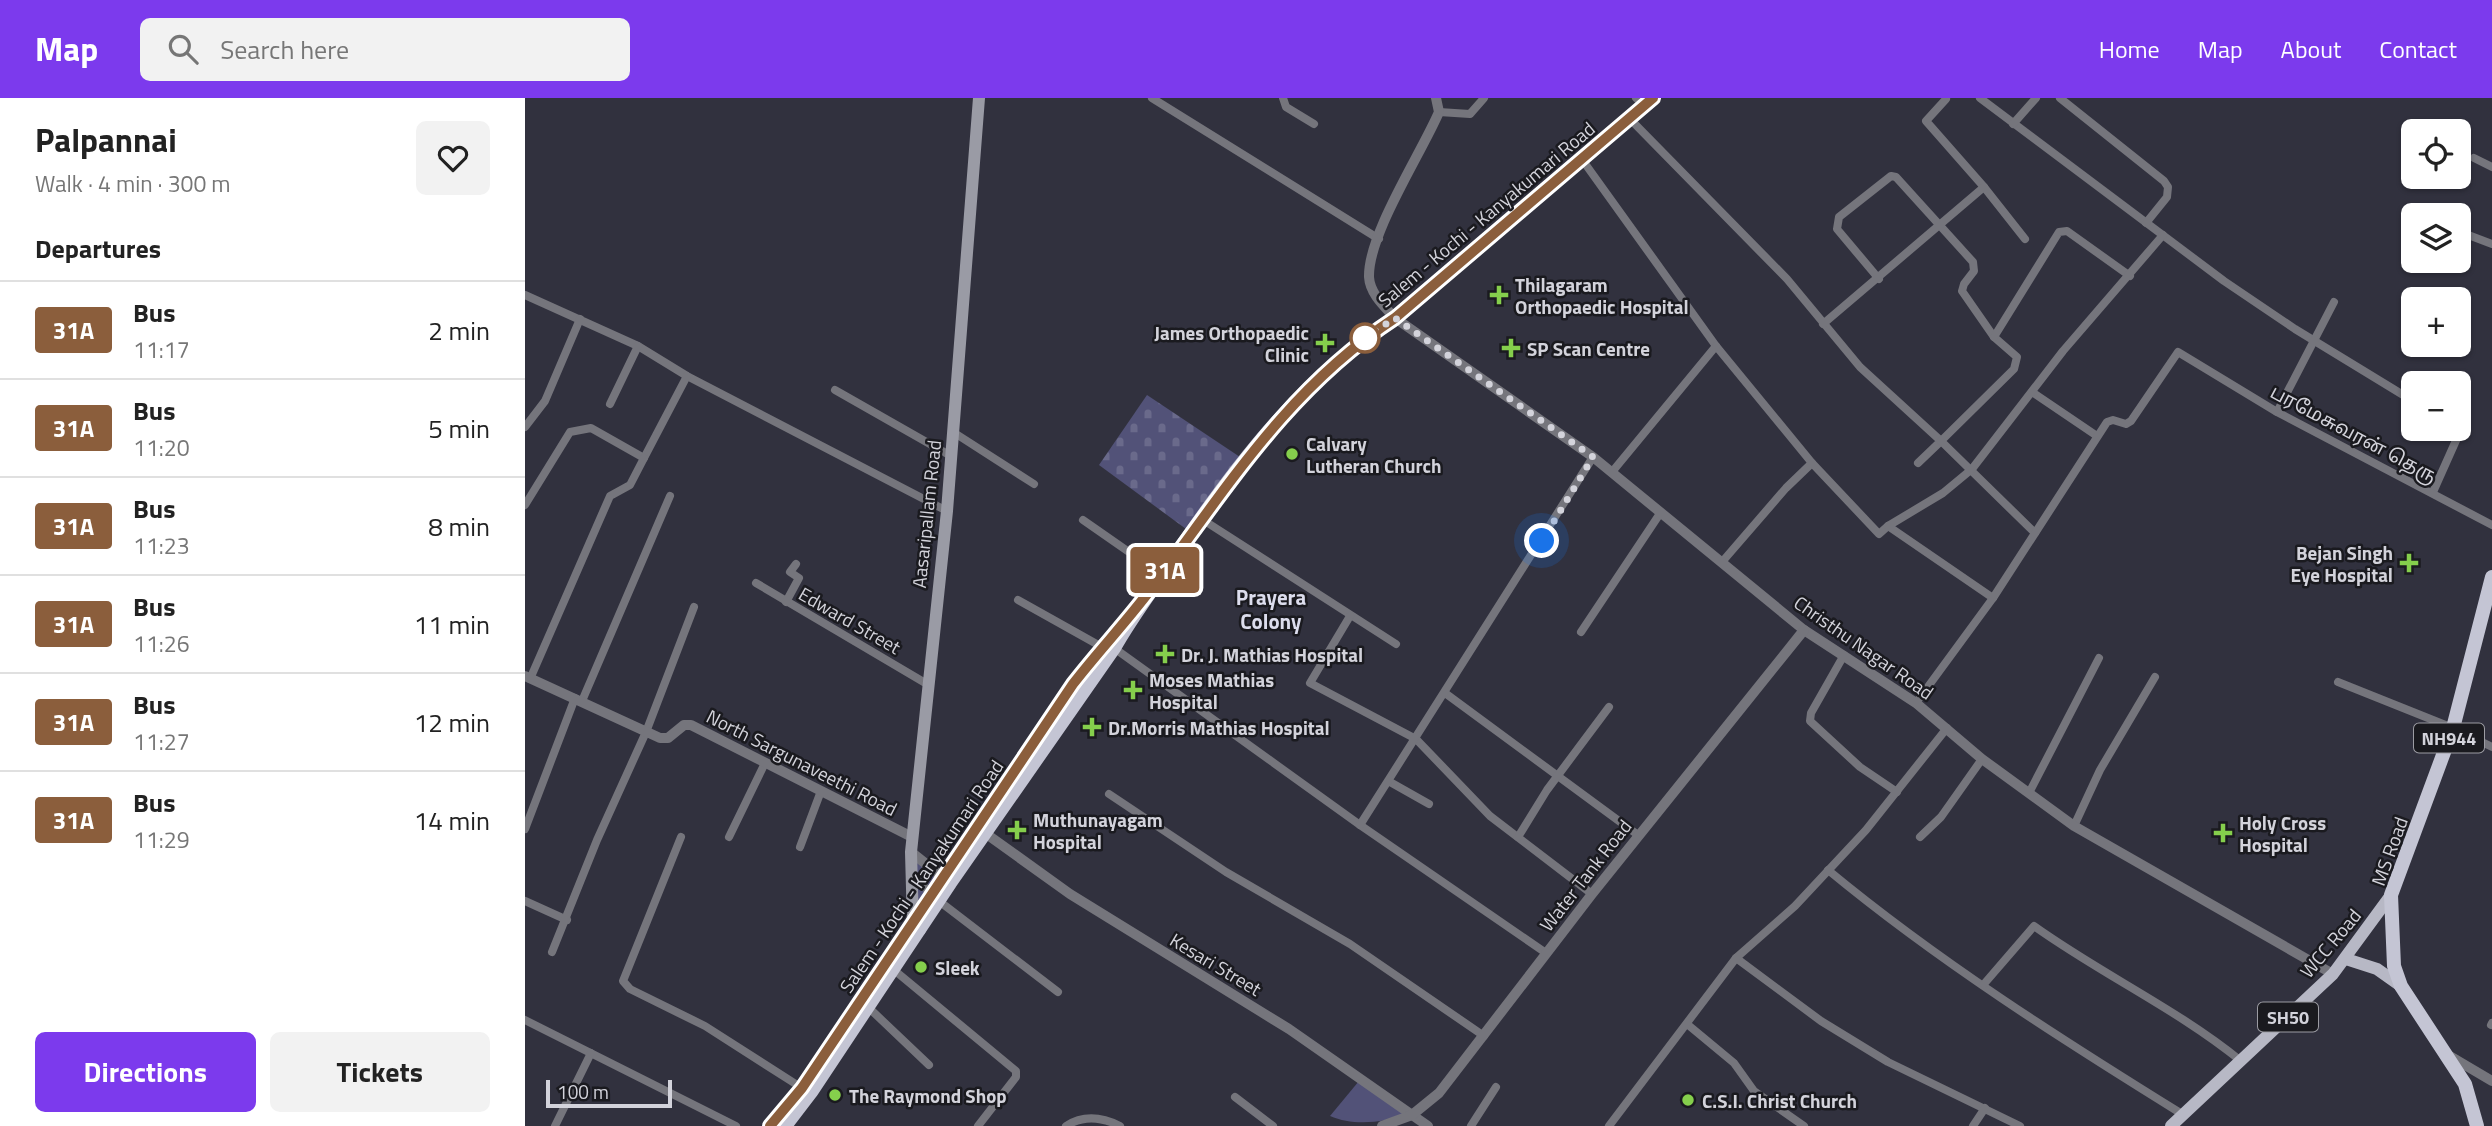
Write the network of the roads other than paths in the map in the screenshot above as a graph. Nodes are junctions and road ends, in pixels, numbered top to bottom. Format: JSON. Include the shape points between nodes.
{"nodes":[{"id":1,"x":979,"y":98,"type":"edge"},
{"id":2,"x":1152,"y":98,"type":"edge"},
{"id":3,"x":1283,"y":98,"type":"edge"},
{"id":4,"x":1436,"y":98,"type":"edge"},
{"id":5,"x":1484,"y":98,"type":"edge"},
{"id":6,"x":1980,"y":98,"type":"edge"},
{"id":7,"x":2036,"y":98,"type":"edge"},
{"id":8,"x":2060,"y":98,"type":"edge"},
{"id":9,"x":1946,"y":99,"type":"edge"},
{"id":10,"x":1645,"y":100,"type":"edge"},
{"id":11,"x":1439,"y":112,"type":"junction"},
{"id":12,"x":1629,"y":118,"type":"junction"},
{"id":13,"x":1314,"y":124,"type":"dead end"},
{"id":14,"x":2013,"y":124,"type":"junction"},
{"id":15,"x":2474,"y":158,"type":"dead end"},
{"id":16,"x":1581,"y":159,"type":"junction"},
{"id":17,"x":2492,"y":167,"type":"edge"},
{"id":18,"x":1984,"y":187,"type":"junction"},
{"id":19,"x":2146,"y":223,"type":"junction"},
{"id":20,"x":1940,"y":228,"type":"junction"},
{"id":21,"x":2162,"y":235,"type":"junction"},
{"id":22,"x":2471,"y":236,"type":"edge"},
{"id":23,"x":1379,"y":239,"type":"junction"},
{"id":24,"x":2025,"y":239,"type":"dead end"},
{"id":25,"x":2492,"y":244,"type":"edge"},
{"id":26,"x":2130,"y":276,"type":"junction"},
{"id":27,"x":1879,"y":279,"type":"junction"},
{"id":28,"x":525,"y":295,"type":"edge"},
{"id":29,"x":2334,"y":302,"type":"dead end"},
{"id":30,"x":1395,"y":318,"type":"junction"},
{"id":31,"x":580,"y":319,"type":"junction"},
{"id":32,"x":1823,"y":324,"type":"junction"},
{"id":33,"x":1994,"y":337,"type":"junction"},
{"id":34,"x":2313,"y":340,"type":"junction"},
{"id":35,"x":1716,"y":345,"type":"junction"},
{"id":36,"x":638,"y":346,"type":"junction"},
{"id":37,"x":687,"y":376,"type":"junction"},
{"id":38,"x":835,"y":390,"type":"dead end"},
{"id":39,"x":2032,"y":392,"type":"junction"},
{"id":40,"x":2401,"y":394,"type":"edge"},
{"id":41,"x":610,"y":404,"type":"dead end"},
{"id":42,"x":2277,"y":412,"type":"junction"},
{"id":43,"x":525,"y":427,"type":"edge"},
{"id":44,"x":953,"y":432,"type":"junction"},
{"id":45,"x":2097,"y":436,"type":"junction"},
{"id":46,"x":1941,"y":441,"type":"junction"},
{"id":47,"x":2456,"y":441,"type":"edge"},
{"id":48,"x":951,"y":456,"type":"junction"},
{"id":49,"x":1593,"y":457,"type":"junction"},
{"id":50,"x":644,"y":458,"type":"junction"},
{"id":51,"x":1812,"y":463,"type":"junction"},
{"id":52,"x":1918,"y":464,"type":"dead end"},
{"id":53,"x":1972,"y":469,"type":"junction"},
{"id":54,"x":1612,"y":472,"type":"junction"},
{"id":55,"x":1034,"y":484,"type":"dead end"},
{"id":56,"x":2433,"y":492,"type":"junction"},
{"id":57,"x":670,"y":496,"type":"dead end"},
{"id":58,"x":525,"y":505,"type":"edge"},
{"id":59,"x":947,"y":512,"type":"junction"},
{"id":60,"x":1661,"y":512,"type":"junction"},
{"id":61,"x":1200,"y":518,"type":"junction"},
{"id":62,"x":1083,"y":520,"type":"dead end"},
{"id":63,"x":2492,"y":525,"type":"edge"},
{"id":64,"x":1888,"y":526,"type":"junction"},
{"id":65,"x":2035,"y":533,"type":"junction"},
{"id":66,"x":1722,"y":562,"type":"junction"},
{"id":67,"x":796,"y":564,"type":"dead end"},
{"id":68,"x":1162,"y":575,"type":"junction"},
{"id":69,"x":2492,"y":577,"type":"edge"},
{"id":70,"x":757,"y":583,"type":"dead end"},
{"id":71,"x":1993,"y":598,"type":"junction"},
{"id":72,"x":1019,"y":600,"type":"dead end"},
{"id":73,"x":786,"y":601,"type":"junction"},
{"id":74,"x":694,"y":607,"type":"dead end"},
{"id":75,"x":1350,"y":616,"type":"junction"},
{"id":76,"x":1804,"y":630,"type":"junction"},
{"id":77,"x":1581,"y":632,"type":"dead end"},
{"id":78,"x":1396,"y":644,"type":"dead end"},
{"id":79,"x":1108,"y":647,"type":"junction"},
{"id":80,"x":1844,"y":655,"type":"junction"},
{"id":81,"x":2099,"y":658,"type":"dead end"},
{"id":82,"x":528,"y":677,"type":"edge"},
{"id":83,"x":2155,"y":677,"type":"dead end"},
{"id":84,"x":2338,"y":682,"type":"dead end"},
{"id":85,"x":927,"y":684,"type":"junction"},
{"id":86,"x":1445,"y":693,"type":"junction"},
{"id":87,"x":579,"y":699,"type":"junction"},
{"id":88,"x":1916,"y":703,"type":"junction"},
{"id":89,"x":1608,"y":707,"type":"dead end"},
{"id":90,"x":1947,"y":727,"type":"junction"},
{"id":91,"x":2453,"y":728,"type":"junction"},
{"id":92,"x":646,"y":732,"type":"junction"},
{"id":93,"x":1416,"y":738,"type":"junction"},
{"id":94,"x":2492,"y":747,"type":"edge"},
{"id":95,"x":1982,"y":759,"type":"junction"},
{"id":96,"x":765,"y":763,"type":"junction"},
{"id":97,"x":1558,"y":776,"type":"junction"},
{"id":98,"x":1390,"y":782,"type":"junction"},
{"id":99,"x":821,"y":791,"type":"junction"},
{"id":100,"x":1897,"y":792,"type":"junction"},
{"id":101,"x":2029,"y":793,"type":"junction"},
{"id":102,"x":1109,"y":794,"type":"dead end"},
{"id":103,"x":1429,"y":804,"type":"dead end"},
{"id":104,"x":1360,"y":825,"type":"junction"},
{"id":105,"x":2074,"y":827,"type":"junction"},
{"id":106,"x":525,"y":830,"type":"edge"},
{"id":107,"x":985,"y":833,"type":"junction"},
{"id":108,"x":1638,"y":835,"type":"junction"},
{"id":109,"x":681,"y":837,"type":"dead end"},
{"id":110,"x":729,"y":837,"type":"dead end"},
{"id":111,"x":912,"y":837,"type":"junction"},
{"id":112,"x":1518,"y":837,"type":"junction"},
{"id":113,"x":1920,"y":837,"type":"dead end"},
{"id":114,"x":800,"y":847,"type":"dead end"},
{"id":115,"x":911,"y":852,"type":"junction"},
{"id":116,"x":1828,"y":870,"type":"junction"},
{"id":117,"x":914,"y":877,"type":"junction"},
{"id":118,"x":946,"y":881,"type":"junction"},
{"id":119,"x":1592,"y":894,"type":"junction"},
{"id":120,"x":2391,"y":895,"type":"junction"},
{"id":121,"x":936,"y":898,"type":"junction"},
{"id":122,"x":525,"y":901,"type":"edge"},
{"id":123,"x":567,"y":920,"type":"junction"},
{"id":124,"x":917,"y":927,"type":"junction"},
{"id":125,"x":552,"y":952,"type":"dead end"},
{"id":126,"x":1546,"y":953,"type":"junction"},
{"id":127,"x":1736,"y":958,"type":"junction"},
{"id":128,"x":2346,"y":959,"type":"junction"},
{"id":129,"x":894,"y":970,"type":"junction"},
{"id":130,"x":2333,"y":974,"type":"junction"},
{"id":131,"x":1984,"y":985,"type":"junction"},
{"id":132,"x":2401,"y":986,"type":"junction"},
{"id":133,"x":1058,"y":992,"type":"dead end"},
{"id":134,"x":869,"y":1008,"type":"junction"},
{"id":135,"x":525,"y":1020,"type":"edge"},
{"id":136,"x":1687,"y":1024,"type":"junction"},
{"id":137,"x":1484,"y":1036,"type":"junction"},
{"id":138,"x":591,"y":1053,"type":"junction"},
{"id":139,"x":2448,"y":1055,"type":"junction"},
{"id":140,"x":2241,"y":1061,"type":"junction"},
{"id":141,"x":929,"y":1065,"type":"dead end"},
{"id":142,"x":2492,"y":1081,"type":"edge"},
{"id":143,"x":1496,"y":1087,"type":"dead end"},
{"id":144,"x":802,"y":1088,"type":"junction"},
{"id":145,"x":1235,"y":1097,"type":"dead end"},
{"id":146,"x":1985,"y":1108,"type":"junction"},
{"id":147,"x":2182,"y":1114,"type":"junction"},
{"id":148,"x":1412,"y":1115,"type":"junction"},
{"id":149,"x":785,"y":1120,"type":"edge"},
{"id":150,"x":555,"y":1126,"type":"edge"},
{"id":151,"x":736,"y":1126,"type":"edge"},
{"id":152,"x":770,"y":1126,"type":"edge"},
{"id":153,"x":978,"y":1126,"type":"edge"},
{"id":154,"x":1066,"y":1126,"type":"edge"},
{"id":155,"x":1120,"y":1126,"type":"edge"},
{"id":156,"x":1273,"y":1126,"type":"edge"},
{"id":157,"x":1382,"y":1126,"type":"edge"},
{"id":158,"x":1428,"y":1126,"type":"edge"},
{"id":159,"x":1471,"y":1126,"type":"edge"},
{"id":160,"x":1609,"y":1126,"type":"edge"},
{"id":161,"x":1804,"y":1126,"type":"edge"},
{"id":162,"x":1973,"y":1126,"type":"edge"},
{"id":163,"x":2020,"y":1126,"type":"edge"},
{"id":164,"x":2171,"y":1126,"type":"edge"},
{"id":165,"x":2477,"y":1126,"type":"edge"}],
"edges":[{"from":1,"to":44,"type":"main road","name":"Aasaripallam Road"},
{"from":2,"to":23,"type":"street"},
{"from":3,"to":13,"type":"street","via":[[1286,107]]},
{"from":4,"to":11,"type":"street"},
{"from":5,"to":11,"type":"street","via":[[1470,114]]},
{"from":6,"to":14,"type":"street"},
{"from":7,"to":14,"type":"street"},
{"from":8,"to":19,"type":"street","via":[[2164,181],[2167,197]]},
{"from":9,"to":18,"type":"street","via":[[1926,121]]},
{"from":10,"to":12,"type":"highway","name":"Salem - Kochi - Kanyakumari Road"},
{"from":11,"to":23,"type":"street","name":"Christhu Nagar Road"},
{"from":12,"to":16,"type":"highway","name":"Salem - Kochi - Kanyakumari Road"},
{"from":12,"to":32,"type":"street","via":[[1787,279]]},
{"from":14,"to":19,"type":"street"},
{"from":15,"to":17,"type":"street"},
{"from":16,"to":30,"type":"highway","name":"Salem - Kochi - Kanyakumari Road"},
{"from":16,"to":35,"type":"street"},
{"from":18,"to":20,"type":"street"},
{"from":18,"to":24,"type":"street"},
{"from":19,"to":21,"type":"street"},
{"from":20,"to":27,"type":"street"},
{"from":20,"to":27,"type":"street","via":[[1891,176],[1839,217],[1837,229]]},
{"from":20,"to":33,"type":"street","via":[[1973,262],[1974,271],[1962,291]]},
{"from":21,"to":26,"type":"street"},
{"from":21,"to":34,"type":"street"},
{"from":22,"to":25,"type":"street"},
{"from":23,"to":30,"type":"street","name":"Christhu Nagar Road","via":[[1369,276],[1380,302]]},
{"from":26,"to":33,"type":"street","via":[[2067,231],[2059,232]]},
{"from":26,"to":39,"type":"street"},
{"from":27,"to":32,"type":"street"},
{"from":28,"to":31,"type":"street"},
{"from":29,"to":34,"type":"street"},
{"from":30,"to":49,"type":"street","name":"Christhu Nagar Road"},
{"from":30,"to":61,"type":"highway","name":"Salem - Kochi - Kanyakumari Road","via":[[1307,387]]},
{"from":31,"to":36,"type":"street"},
{"from":31,"to":43,"type":"street","via":[[545,401]]},
{"from":32,"to":46,"type":"street","via":[[1860,367]]},
{"from":33,"to":46,"type":"street","via":[[2017,357],[2017,364]]},
{"from":34,"to":40,"type":"street"},
{"from":34,"to":42,"type":"street"},
{"from":35,"to":51,"type":"street"},
{"from":35,"to":54,"type":"street"},
{"from":36,"to":37,"type":"street"},
{"from":36,"to":41,"type":"street"},
{"from":37,"to":50,"type":"street"},
{"from":37,"to":59,"type":"street"},
{"from":38,"to":48,"type":"street"},
{"from":39,"to":45,"type":"street"},
{"from":39,"to":53,"type":"street"},
{"from":42,"to":45,"type":"street","name":"பரமேசுவரன் தெரு","via":[[2178,352],[2130,421],[2110,420]]},
{"from":42,"to":56,"type":"street","name":"பரமேசுவரன் தெரு"},
{"from":44,"to":48,"type":"main road","name":"Aasaripallam Road"},
{"from":44,"to":55,"type":"street"},
{"from":45,"to":65,"type":"street"},
{"from":46,"to":52,"type":"street"},
{"from":46,"to":53,"type":"street"},
{"from":47,"to":56,"type":"street"},
{"from":48,"to":59,"type":"main road","name":"Aasaripallam Road"},
{"from":49,"to":54,"type":"street","name":"Christhu Nagar Road"},
{"from":49,"to":86,"type":"street"},
{"from":50,"to":58,"type":"street","via":[[591,428],[571,432]]},
{"from":50,"to":82,"type":"street","via":[[630,485],[610,496]]},
{"from":51,"to":64,"type":"street","via":[[1879,534]]},
{"from":51,"to":66,"type":"street"},
{"from":53,"to":64,"type":"street"},
{"from":53,"to":65,"type":"street"},
{"from":54,"to":60,"type":"street","name":"Christhu Nagar Road"},
{"from":56,"to":63,"type":"street","name":"பரமேசுவரன் தெரு"},
{"from":57,"to":87,"type":"street"},
{"from":59,"to":85,"type":"main road","name":"Aasaripallam Road"},
{"from":60,"to":66,"type":"street","name":"Christhu Nagar Road"},
{"from":60,"to":77,"type":"street"},
{"from":61,"to":68,"type":"highway","name":"Salem - Kochi - Kanyakumari Road"},
{"from":61,"to":75,"type":"street"},
{"from":62,"to":68,"type":"street"},
{"from":64,"to":71,"type":"street"},
{"from":65,"to":71,"type":"street"},
{"from":66,"to":76,"type":"street","name":"Christhu Nagar Road"},
{"from":67,"to":73,"type":"street","via":[[790,572],[799,578]]},
{"from":68,"to":79,"type":"highway","name":"Salem - Kochi - Kanyakumari Road"},
{"from":69,"to":91,"type":"highway","name":"MS Road","number":"NH944"},
{"from":70,"to":73,"type":"street","name":"Edward Street"},
{"from":71,"to":88,"type":"street"},
{"from":72,"to":79,"type":"street"},
{"from":73,"to":85,"type":"street","name":"Edward Street"},
{"from":74,"to":92,"type":"street"},
{"from":75,"to":78,"type":"street"},
{"from":75,"to":93,"type":"street","via":[[1310,682]]},
{"from":76,"to":80,"type":"street","name":"Christhu Nagar Road"},
{"from":76,"to":108,"type":"street","name":"Water Tank Road"},
{"from":79,"to":104,"type":"street"},
{"from":79,"to":107,"type":"highway","name":"Salem - Kochi - Kanyakumari Road"},
{"from":79,"to":118,"type":"highway","name":"Salem - Kochi - Kanyakumari Road"},
{"from":80,"to":88,"type":"street","name":"Christhu Nagar Road"},
{"from":80,"to":100,"type":"street","via":[[1811,713],[1811,721],[1860,767]]},
{"from":81,"to":101,"type":"street"},
{"from":82,"to":87,"type":"street","name":"North Sargunaveethi Road"},
{"from":83,"to":105,"type":"street","via":[[2100,770]]},
{"from":84,"to":91,"type":"street"},
{"from":85,"to":111,"type":"main road","name":"Aasaripallam Road"},
{"from":86,"to":93,"type":"street"},
{"from":86,"to":97,"type":"street"},
{"from":87,"to":92,"type":"street","name":"North Sargunaveethi Road"},
{"from":87,"to":106,"type":"street"},
{"from":88,"to":90,"type":"street","name":"Christhu Nagar Road"},
{"from":89,"to":97,"type":"street"},
{"from":90,"to":95,"type":"street","name":"Christhu Nagar Road"},
{"from":90,"to":100,"type":"street"},
{"from":91,"to":94,"type":"street"},
{"from":91,"to":120,"type":"highway","name":"MS Road","number":"NH944"},
{"from":92,"to":96,"type":"street","name":"North Sargunaveethi Road","via":[[668,738],[691,725]]},
{"from":92,"to":123,"type":"street"},
{"from":93,"to":98,"type":"street"},
{"from":93,"to":112,"type":"street","via":[[1490,816]]},
{"from":95,"to":101,"type":"street","name":"Christhu Nagar Road"},
{"from":95,"to":113,"type":"street","via":[[1941,817]]},
{"from":96,"to":99,"type":"street","name":"North Sargunaveethi Road"},
{"from":96,"to":110,"type":"street"},
{"from":97,"to":108,"type":"street"},
{"from":97,"to":112,"type":"street"},
{"from":98,"to":103,"type":"street"},
{"from":98,"to":104,"type":"street"},
{"from":99,"to":111,"type":"street","name":"North Sargunaveethi Road"},
{"from":99,"to":114,"type":"street"},
{"from":100,"to":116,"type":"street"},
{"from":101,"to":105,"type":"street","name":"Christhu Nagar Road"},
{"from":102,"to":137,"type":"street","via":[[1226,872],[1350,944]]},
{"from":104,"to":126,"type":"street"},
{"from":105,"to":130,"type":"street","name":"Christhu Nagar Road"},
{"from":107,"to":118,"type":"highway","name":"Salem - Kochi - Kanyakumari Road"},
{"from":107,"to":148,"type":"street","name":"Kesari Street","via":[[1070,894],[1289,1029]]},
{"from":108,"to":119,"type":"street","name":"Water Tank Road"},
{"from":109,"to":144,"type":"street","via":[[623,981]]},
{"from":111,"to":115,"type":"main road","name":"Aasaripallam Road"},
{"from":112,"to":119,"type":"street"},
{"from":115,"to":117,"type":"main road","name":"Aasaripallam Road"},
{"from":115,"to":118,"type":"street"},
{"from":116,"to":127,"type":"street"},
{"from":116,"to":131,"type":"street","via":[[1898,928]]},
{"from":117,"to":121,"type":"street"},
{"from":117,"to":124,"type":"main road","name":"Aasaripallam Road"},
{"from":118,"to":121,"type":"highway","name":"Salem - Kochi - Kanyakumari Road"},
{"from":119,"to":126,"type":"street","name":"Water Tank Road"},
{"from":120,"to":128,"type":"main road","name":"WCC Road","number":"SH50"},
{"from":120,"to":132,"type":"highway","name":"MS Road","number":"NH944","via":[[2395,967]]},
{"from":121,"to":124,"type":"highway","name":"Salem - Kochi - Kanyakumari Road"},
{"from":121,"to":133,"type":"street"},
{"from":122,"to":123,"type":"street"},
{"from":123,"to":125,"type":"street"},
{"from":124,"to":129,"type":"highway","name":"Salem - Kochi - Kanyakumari Road"},
{"from":124,"to":144,"type":"highway","name":"Salem - Kochi - Kanyakumari Road"},
{"from":126,"to":137,"type":"street","name":"Water Tank Road"},
{"from":127,"to":136,"type":"street"},
{"from":127,"to":146,"type":"street","via":[[1821,1021],[1888,1062]]},
{"from":128,"to":130,"type":"main road","name":"WCC Road","number":"SH50"},
{"from":128,"to":132,"type":"main road","via":[[2368,965]]},
{"from":129,"to":134,"type":"highway","name":"Salem - Kochi - Kanyakumari Road"},
{"from":129,"to":153,"type":"street","via":[[1016,1071]]},
{"from":130,"to":140,"type":"main road","name":"WCC Road","number":"SH50"},
{"from":131,"to":140,"type":"street","via":[[2034,926],[2212,1037]]},
{"from":131,"to":147,"type":"street"},
{"from":132,"to":139,"type":"highway","name":"MS Road","number":"NH944"},
{"from":134,"to":141,"type":"street"},
{"from":134,"to":149,"type":"highway","name":"Salem - Kochi - Kanyakumari Road"},
{"from":135,"to":138,"type":"street"},
{"from":136,"to":160,"type":"street"},
{"from":136,"to":161,"type":"street","via":[[1734,1063],[1754,1091]]},
{"from":137,"to":148,"type":"street","name":"Water Tank Road","via":[[1439,1093]]},
{"from":138,"to":150,"type":"street"},
{"from":138,"to":151,"type":"street"},
{"from":139,"to":142,"type":"street"},
{"from":139,"to":165,"type":"highway","name":"MS Road","number":"NH944","via":[[2465,1084]]},
{"from":140,"to":147,"type":"main road","name":"WCC Road","number":"SH50"},
{"from":143,"to":159,"type":"street"},
{"from":144,"to":149,"type":"highway","name":"Salem - Kochi - Kanyakumari Road"},
{"from":145,"to":156,"type":"street"},
{"from":146,"to":162,"type":"street"},
{"from":146,"to":163,"type":"street"},
{"from":147,"to":164,"type":"main road","name":"WCC Road","number":"SH50"},
{"from":148,"to":157,"type":"street","name":"Water Tank Road"},
{"from":148,"to":158,"type":"street","name":"Kesari Street"},
{"from":149,"to":152,"type":"highway","name":"Salem - Kochi - Kanyakumari Road"},
{"from":154,"to":155,"type":"street","via":[[1097,1118]]}]}
